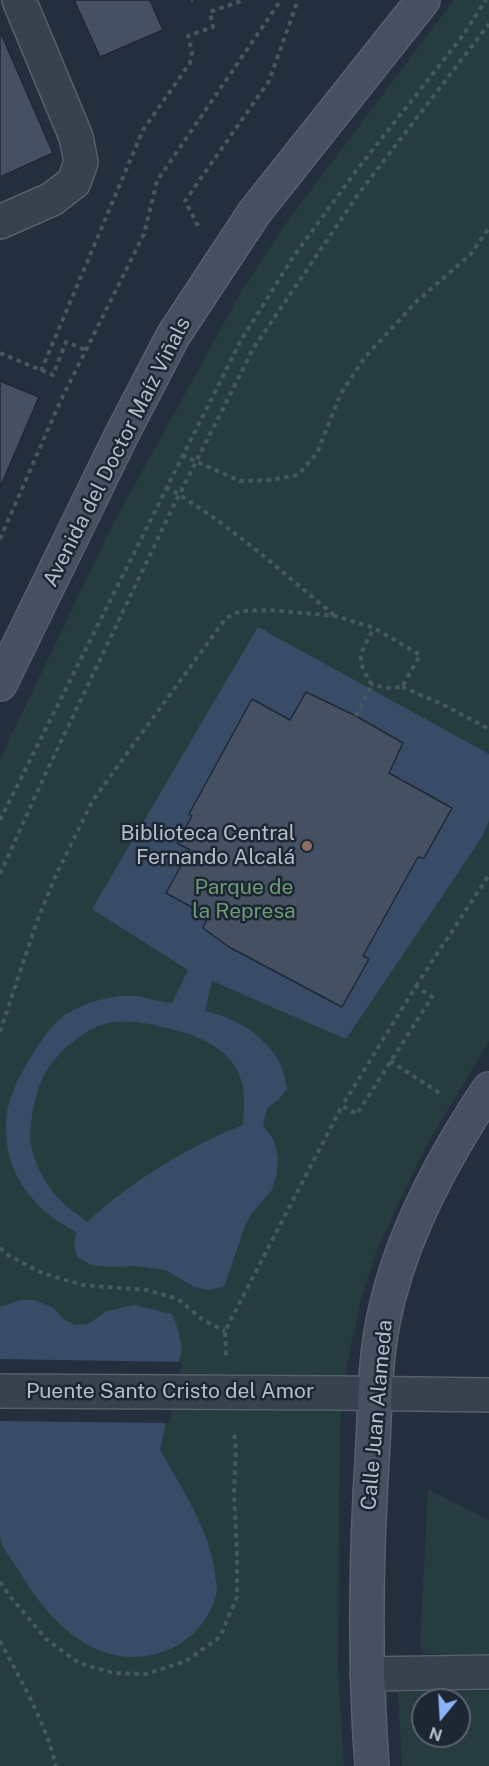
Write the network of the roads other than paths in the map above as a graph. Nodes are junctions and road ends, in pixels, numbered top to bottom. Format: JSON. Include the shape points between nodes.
{"nodes":[{"id":1,"x":19,"y":0,"type":"edge"},
{"id":2,"x":423,"y":0,"type":"edge"},
{"id":3,"x":0,"y":222,"type":"edge"},
{"id":4,"x":0,"y":684,"type":"edge"},
{"id":5,"x":483,"y":1109,"type":"edge"},
{"id":6,"x":0,"y":1391,"type":"edge"},
{"id":7,"x":376,"y":1393,"type":"junction"},
{"id":8,"x":489,"y":1395,"type":"edge"},
{"id":9,"x":489,"y":1672,"type":"edge"},
{"id":10,"x":367,"y":1674,"type":"junction"},
{"id":11,"x":372,"y":1766,"type":"edge"}],
"edges":[{"from":1,"to":3,"type":"street","via":[[76,137],[81,162],[74,182],[52,199]]},
{"from":2,"to":4,"type":"street","name":"Avenida del Doctor Maíz Viñals","via":[[254,213],[173,336]]},
{"from":5,"to":7,"type":"street","name":"Calle Juan Alameda","via":[[428,1194],[406,1244],[383,1322]]},
{"from":6,"to":7,"type":"street","name":"Puente Santo Cristo del Amor","bridge":true},
{"from":7,"to":8,"type":"street","name":"Puente Santo Cristo del Amor"},
{"from":7,"to":10,"type":"street","name":"Calle Juan Alameda","via":[[368,1512]]},
{"from":9,"to":10,"type":"street"},
{"from":10,"to":11,"type":"street","name":"Calle Juan Alameda"}]}
